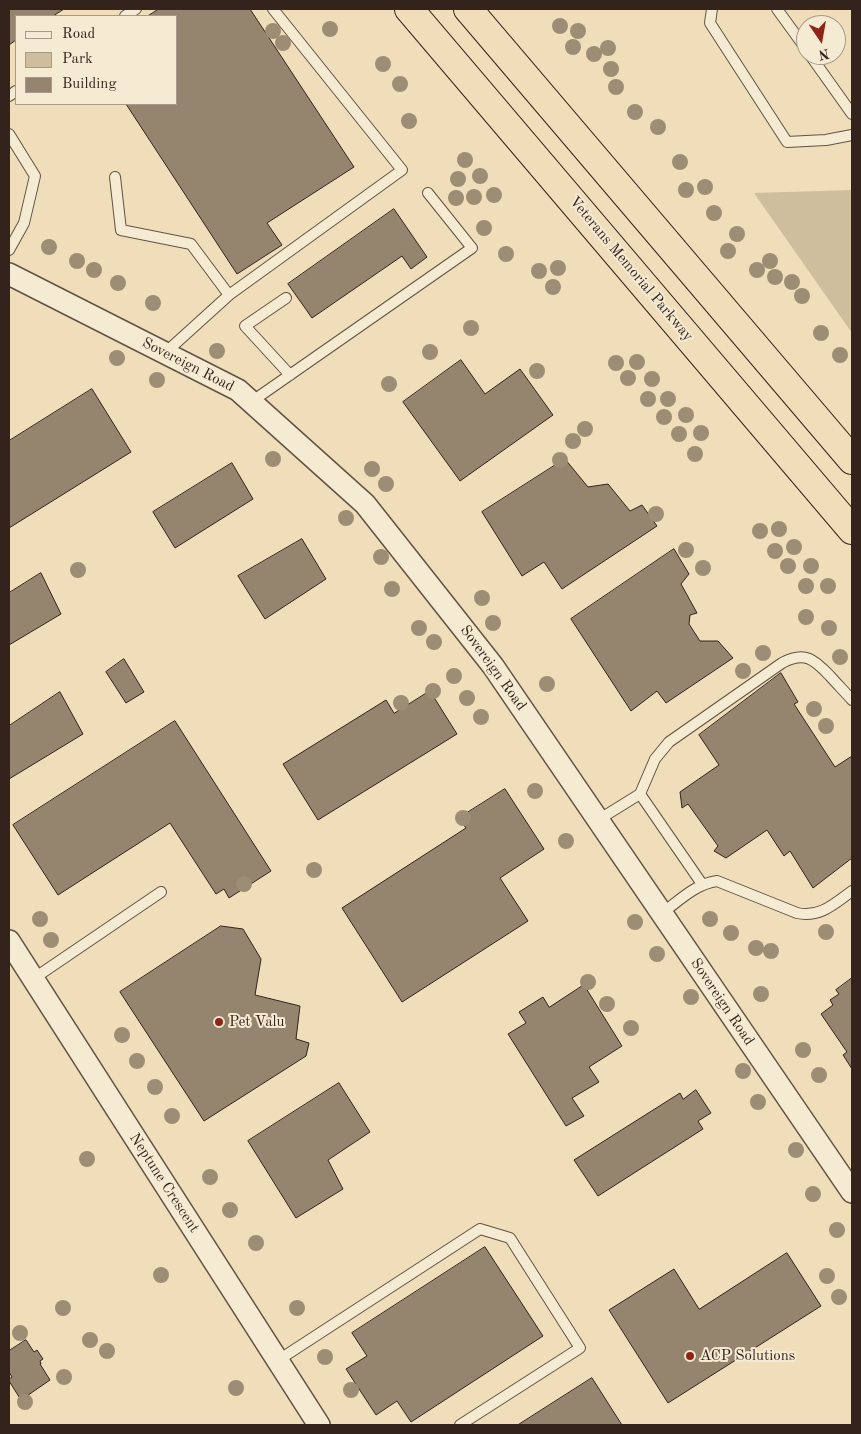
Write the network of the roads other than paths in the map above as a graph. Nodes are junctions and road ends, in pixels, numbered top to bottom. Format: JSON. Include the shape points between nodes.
{"nodes":[{"id":1,"x":273,"y":9,"type":"edge"},
{"id":2,"x":409,"y":9,"type":"edge"},
{"id":3,"x":468,"y":9,"type":"edge"},
{"id":4,"x":712,"y":9,"type":"edge"},
{"id":5,"x":777,"y":9,"type":"edge"},
{"id":6,"x":796,"y":36,"type":"edge"},
{"id":7,"x":817,"y":65,"type":"edge"},
{"id":8,"x":852,"y":114,"type":"edge"},
{"id":9,"x":9,"y":134,"type":"edge"},
{"id":10,"x":852,"y":135,"type":"edge"},
{"id":11,"x":115,"y":178,"type":"dead end"},
{"id":12,"x":428,"y":193,"type":"dead end"},
{"id":13,"x":9,"y":250,"type":"edge"},
{"id":14,"x":9,"y":274,"type":"edge"},
{"id":15,"x":229,"y":295,"type":"junction"},
{"id":16,"x":286,"y":298,"type":"dead end"},
{"id":17,"x":166,"y":353,"type":"junction"},
{"id":18,"x":290,"y":375,"type":"junction"},
{"id":19,"x":251,"y":402,"type":"junction"},
{"id":20,"x":852,"y":460,"type":"edge"},
{"id":21,"x":852,"y":530,"type":"edge"},
{"id":22,"x":852,"y":700,"type":"edge"},
{"id":23,"x":640,"y":794,"type":"junction"},
{"id":24,"x":598,"y":820,"type":"junction"},
{"id":25,"x":702,"y":884,"type":"junction"},
{"id":26,"x":852,"y":891,"type":"edge"},
{"id":27,"x":161,"y":892,"type":"dead end"},
{"id":28,"x":662,"y":913,"type":"junction"},
{"id":29,"x":9,"y":942,"type":"edge"},
{"id":30,"x":33,"y":979,"type":"junction"},
{"id":31,"x":852,"y":1192,"type":"edge"},
{"id":32,"x":278,"y":1360,"type":"junction"},
{"id":33,"x":319,"y":1425,"type":"edge"},
{"id":34,"x":460,"y":1425,"type":"edge"}],
"edges":[{"from":1,"to":15,"type":"lane","via":[[402,170]]},
{"from":2,"to":21,"type":"highway","name":"Veterans Memorial Parkway"},
{"from":3,"to":20,"type":"highway"},
{"from":4,"to":10,"type":"lane","via":[[710,23],[787,142]]},
{"from":5,"to":6,"type":"lane"},
{"from":7,"to":8,"type":"lane"},
{"from":9,"to":13,"type":"lane","via":[[35,176],[24,222]]},
{"from":11,"to":15,"type":"lane","via":[[122,230],[192,244]]},
{"from":12,"to":18,"type":"lane","via":[[472,248]]},
{"from":14,"to":17,"type":"street","name":"Sovereign Road"},
{"from":15,"to":17,"type":"lane"},
{"from":16,"to":18,"type":"lane","via":[[246,326]]},
{"from":17,"to":19,"type":"street","name":"Sovereign Road","via":[[238,390]]},
{"from":18,"to":19,"type":"lane"},
{"from":19,"to":24,"type":"street","name":"Sovereign Road","via":[[365,504],[493,666]]},
{"from":22,"to":23,"type":"lane","via":[[815,660],[803,656],[791,658],[669,742],[655,759]]},
{"from":23,"to":24,"type":"lane"},
{"from":23,"to":25,"type":"lane"},
{"from":24,"to":28,"type":"street","name":"Sovereign Road"},
{"from":25,"to":26,"type":"lane","via":[[723,882],[807,915],[819,913]]},
{"from":25,"to":28,"type":"lane"},
{"from":27,"to":30,"type":"lane"},
{"from":28,"to":31,"type":"street","name":"Sovereign Road"},
{"from":29,"to":30,"type":"street","name":"Neptune Crescent"},
{"from":30,"to":32,"type":"street","name":"Neptune Crescent"},
{"from":32,"to":33,"type":"street","name":"Neptune Crescent"},
{"from":32,"to":34,"type":"lane","via":[[480,1229],[510,1238],[580,1348]]}]}
